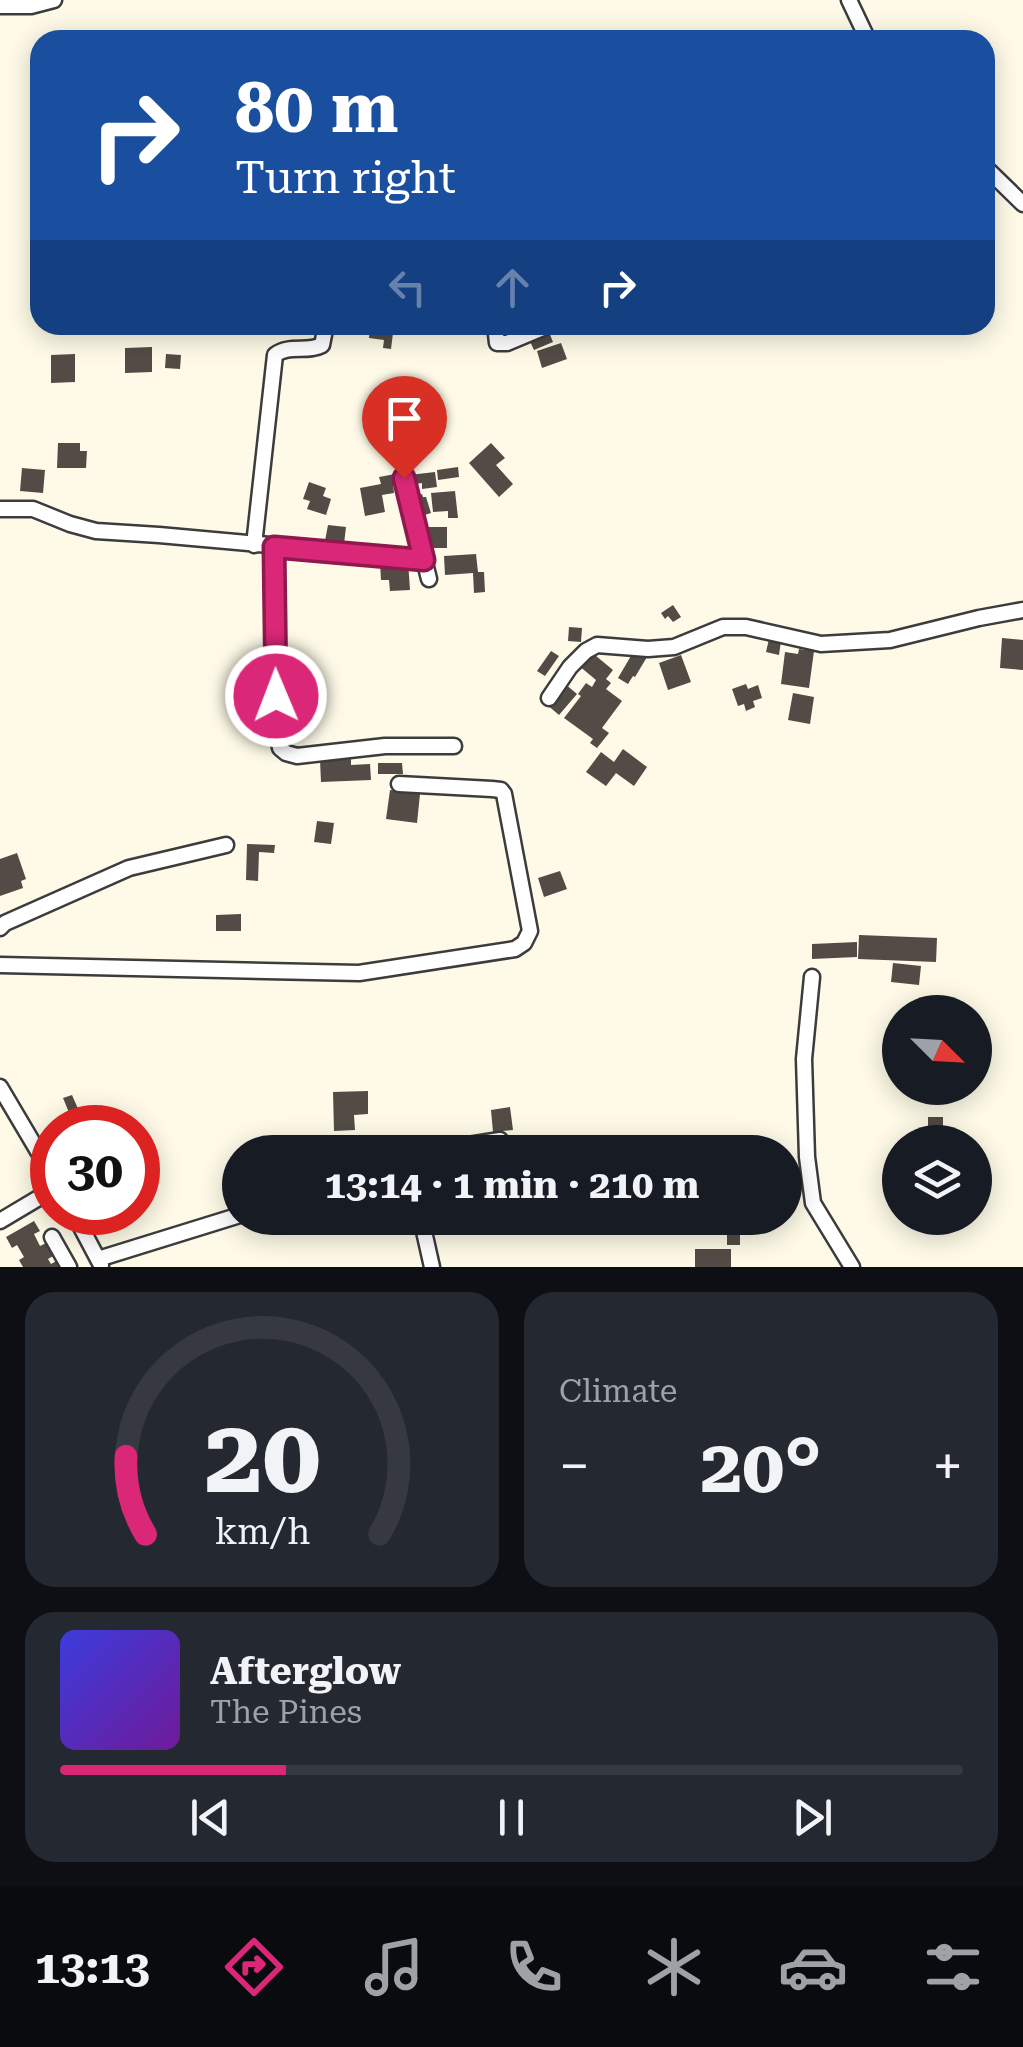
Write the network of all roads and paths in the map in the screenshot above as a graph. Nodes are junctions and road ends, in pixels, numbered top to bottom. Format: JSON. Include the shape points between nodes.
{"nodes":[{"id":1,"x":54,"y":0,"type":"edge"},
{"id":2,"x":849,"y":0,"type":"edge"},
{"id":3,"x":0,"y":6,"type":"edge"},
{"id":4,"x":863,"y":30,"type":"edge"},
{"id":5,"x":995,"y":177,"type":"edge"},
{"id":6,"x":1023,"y":204,"type":"edge"},
{"id":7,"x":324,"y":335,"type":"edge"},
{"id":8,"x":496,"y":335,"type":"edge"},
{"id":9,"x":526,"y":335,"type":"edge"},
{"id":10,"x":404,"y":478,"type":"dead end"},
{"id":11,"x":0,"y":508,"type":"edge"},
{"id":12,"x":254,"y":545,"type":"junction"},
{"id":13,"x":274,"y":547,"type":"junction"},
{"id":14,"x":424,"y":560,"type":"junction"},
{"id":15,"x":429,"y":579,"type":"dead end"},
{"id":16,"x":1023,"y":610,"type":"edge"},
{"id":17,"x":549,"y":698,"type":"dead end"},
{"id":18,"x":454,"y":746,"type":"dead end"},
{"id":19,"x":399,"y":784,"type":"dead end"},
{"id":20,"x":226,"y":845,"type":"dead end"},
{"id":21,"x":0,"y":928,"type":"edge"},
{"id":22,"x":0,"y":965,"type":"edge"},
{"id":23,"x":812,"y":977,"type":"dead end"},
{"id":24,"x":0,"y":1087,"type":"edge"},
{"id":25,"x":30,"y":1138,"type":"edge"},
{"id":26,"x":30,"y":1203,"type":"edge"},
{"id":27,"x":0,"y":1220,"type":"edge"},
{"id":28,"x":222,"y":1221,"type":"edge"},
{"id":29,"x":85,"y":1235,"type":"edge"},
{"id":30,"x":425,"y":1235,"type":"edge"},
{"id":31,"x":52,"y":1237,"type":"dead end"},
{"id":32,"x":100,"y":1263,"type":"edge"},
{"id":33,"x":69,"y":1267,"type":"edge"},
{"id":34,"x":432,"y":1267,"type":"edge"},
{"id":35,"x":852,"y":1267,"type":"edge"}],
"edges":[{"from":1,"to":3,"type":"street"},
{"from":2,"to":4,"type":"street"},
{"from":5,"to":6,"type":"street"},
{"from":7,"to":12,"type":"street","via":[[322,346],[275,355]]},
{"from":8,"to":9,"type":"street","via":[[497,344]]},
{"from":10,"to":14,"type":"street"},
{"from":11,"to":12,"type":"street","via":[[33,509],[96,532]]},
{"from":12,"to":13,"type":"street"},
{"from":13,"to":14,"type":"street"},
{"from":13,"to":18,"type":"street","via":[[280,748],[297,756]]},
{"from":14,"to":15,"type":"street"},
{"from":16,"to":17,"type":"street","via":[[890,640],[820,644],[724,627],[674,648],[597,645],[570,667]]},
{"from":19,"to":22,"type":"street","via":[[501,790],[530,931],[524,943],[359,973]]},
{"from":20,"to":21,"type":"street","via":[[129,868]]},
{"from":23,"to":35,"type":"street","via":[[804,1060],[813,1203]]},
{"from":24,"to":25,"type":"street"},
{"from":26,"to":27,"type":"street"},
{"from":28,"to":32,"type":"street"},
{"from":29,"to":32,"type":"street"},
{"from":30,"to":34,"type":"street"},
{"from":31,"to":33,"type":"street"}]}
